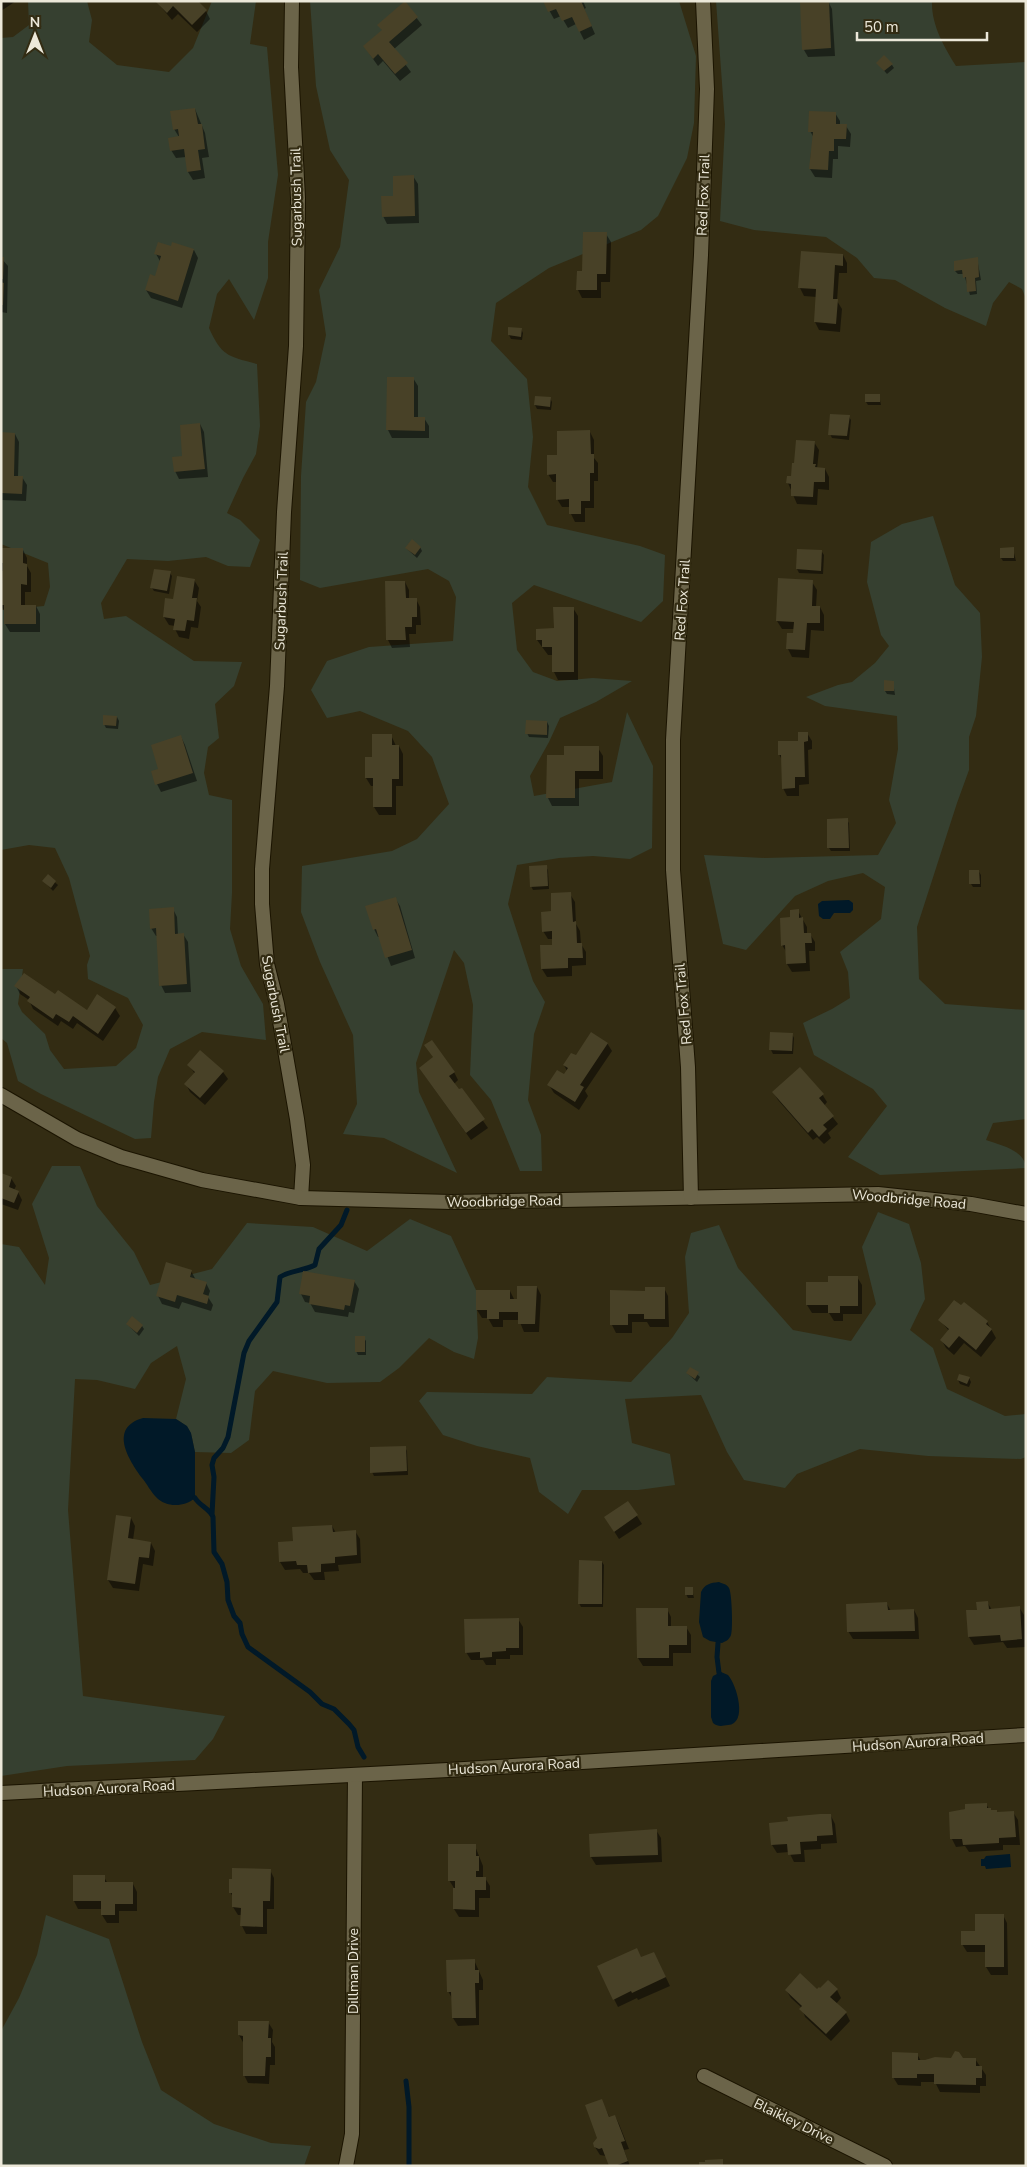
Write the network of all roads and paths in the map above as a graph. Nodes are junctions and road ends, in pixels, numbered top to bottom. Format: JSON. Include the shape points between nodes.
{"nodes":[{"id":1,"x":292,"y":1,"type":"edge"},
{"id":2,"x":703,"y":1,"type":"edge"},
{"id":3,"x":1,"y":1095,"type":"edge"},
{"id":4,"x":301,"y":1198,"type":"junction"},
{"id":5,"x":691,"y":1198,"type":"junction"},
{"id":6,"x":1026,"y":1214,"type":"edge"},
{"id":7,"x":1026,"y":1735,"type":"edge"},
{"id":8,"x":355,"y":1775,"type":"junction"},
{"id":9,"x":1,"y":1793,"type":"edge"},
{"id":10,"x":704,"y":2076,"type":"dead end"},
{"id":11,"x":346,"y":2166,"type":"edge"},
{"id":12,"x":885,"y":2166,"type":"edge"}],
"edges":[{"from":1,"to":4,"type":"street","name":"Sugarbush Trail","via":[[291,67],[298,198],[296,346],[262,904],[267,964],[297,1119],[303,1165]]},
{"from":2,"to":5,"type":"street","name":"Red Fox Trail","via":[[707,89],[701,255],[673,740],[673,870],[688,1067]]},
{"from":3,"to":4,"type":"street","name":"Woodbridge Road","via":[[77,1139],[121,1157],[202,1180]]},
{"from":4,"to":5,"type":"street","name":"Woodbridge Road","via":[[451,1202]]},
{"from":5,"to":6,"type":"street","name":"Woodbridge Road","via":[[878,1194],[971,1204]]},
{"from":7,"to":8,"type":"street","name":"Hudson Aurora Road"},
{"from":8,"to":9,"type":"street","name":"Hudson Aurora Road"},
{"from":8,"to":11,"type":"street","name":"Dillman Drive","via":[[352,2134]]},
{"from":10,"to":12,"type":"street","name":"Blaikley Drive"}]}
